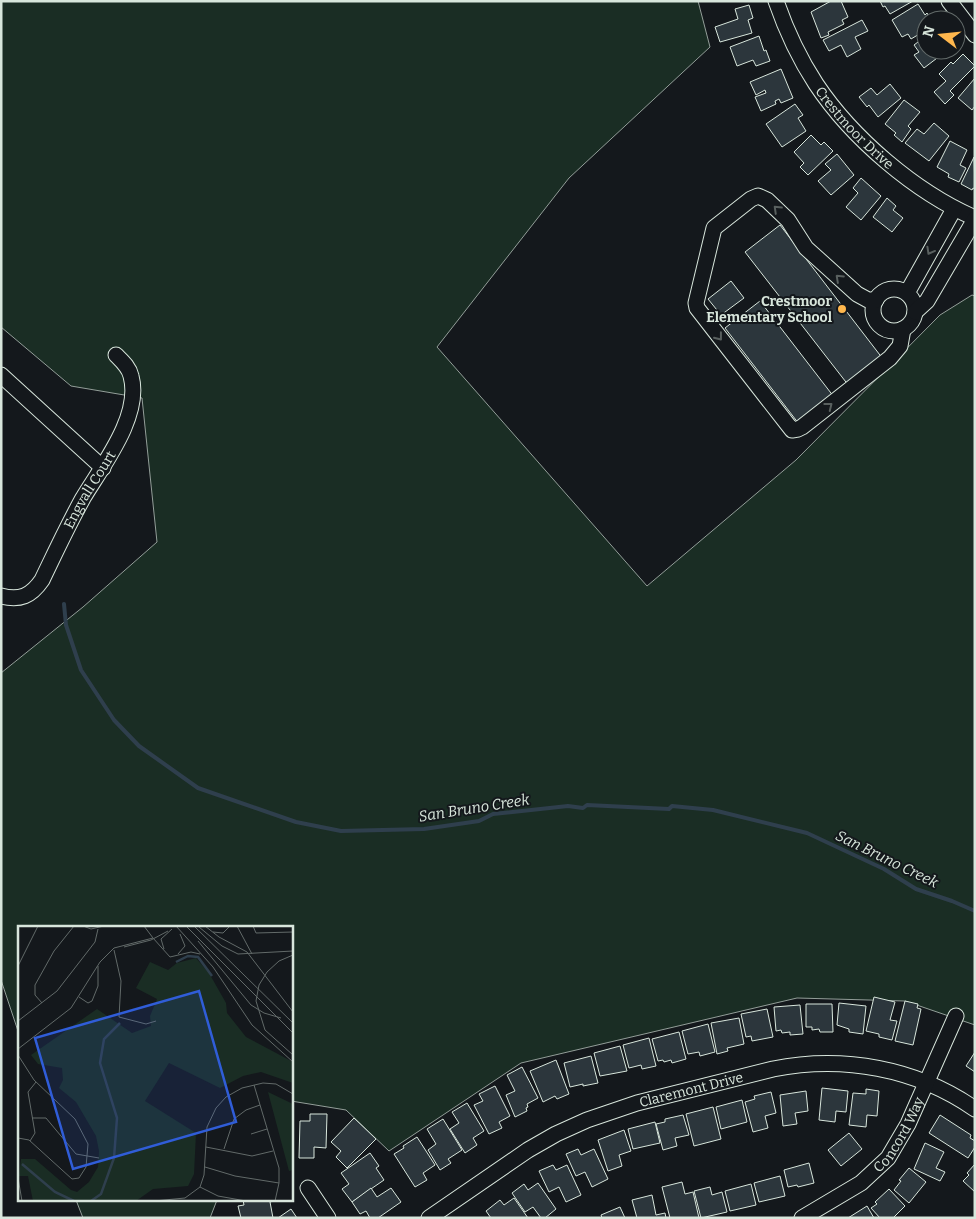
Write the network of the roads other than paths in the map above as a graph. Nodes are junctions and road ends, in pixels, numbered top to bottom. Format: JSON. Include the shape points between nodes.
{"nodes":[{"id":1,"x":776,"y":1,"type":"edge"},
{"id":2,"x":949,"y":1,"type":"edge"},
{"id":3,"x":975,"y":35,"type":"edge"},
{"id":4,"x":954,"y":208,"type":"junction"},
{"id":5,"x":975,"y":218,"type":"edge"},
{"id":6,"x":907,"y":293,"type":"junction"},
{"id":7,"x":876,"y":300,"type":"junction"},
{"id":8,"x":915,"y":312,"type":"junction"},
{"id":9,"x":904,"y":329,"type":"junction"},
{"id":10,"x":116,"y":355,"type":"dead end"},
{"id":11,"x":1,"y":375,"type":"edge"},
{"id":12,"x":103,"y":468,"type":"junction"},
{"id":13,"x":1,"y":596,"type":"edge"},
{"id":14,"x":956,"y":1016,"type":"dead end"},
{"id":15,"x":927,"y":1083,"type":"junction"},
{"id":16,"x":975,"y":1109,"type":"edge"},
{"id":17,"x":308,"y":1188,"type":"dead end"},
{"id":18,"x":328,"y":1218,"type":"edge"},
{"id":19,"x":429,"y":1218,"type":"edge"},
{"id":20,"x":802,"y":1218,"type":"edge"}],
"edges":[{"from":1,"to":4,"type":"street","name":"Crestmoor Drive","via":[[799,55],[838,112],[887,161]]},
{"from":2,"to":3,"type":"street"},
{"from":4,"to":5,"type":"street","name":"Crestmoor Drive"},
{"from":4,"to":6,"type":"street","one_way":true},
{"from":5,"to":8,"type":"street","via":[[927,301]]},
{"from":6,"to":7,"type":"street","via":[[890,290]]},
{"from":6,"to":8,"type":"street"},
{"from":7,"to":9,"type":"street","via":[[874,313],[879,324],[890,331]]},
{"from":7,"to":9,"type":"street","one_way":true,"via":[[856,294],[806,248],[788,220],[758,196],[714,228],[696,303],[792,430],[802,427],[890,358],[900,346]]},
{"from":8,"to":9,"type":"street","via":[[912,322]]},
{"from":10,"to":12,"type":"street","name":"Engvall Court","via":[[131,375],[133,388],[124,428]]},
{"from":11,"to":12,"type":"street"},
{"from":12,"to":13,"type":"street","name":"Engvall Court","via":[[80,504],[34,592],[22,597]]},
{"from":14,"to":15,"type":"street","name":"Concord Way"},
{"from":15,"to":16,"type":"street","name":"Claremont Drive"},
{"from":15,"to":19,"type":"street","name":"Claremont Drive","via":[[860,1065],[804,1064],[631,1105],[592,1118],[542,1142]]},
{"from":15,"to":20,"type":"street","name":"Concord Way","via":[[902,1136],[879,1168],[861,1183]]},
{"from":17,"to":18,"type":"street"}]}
